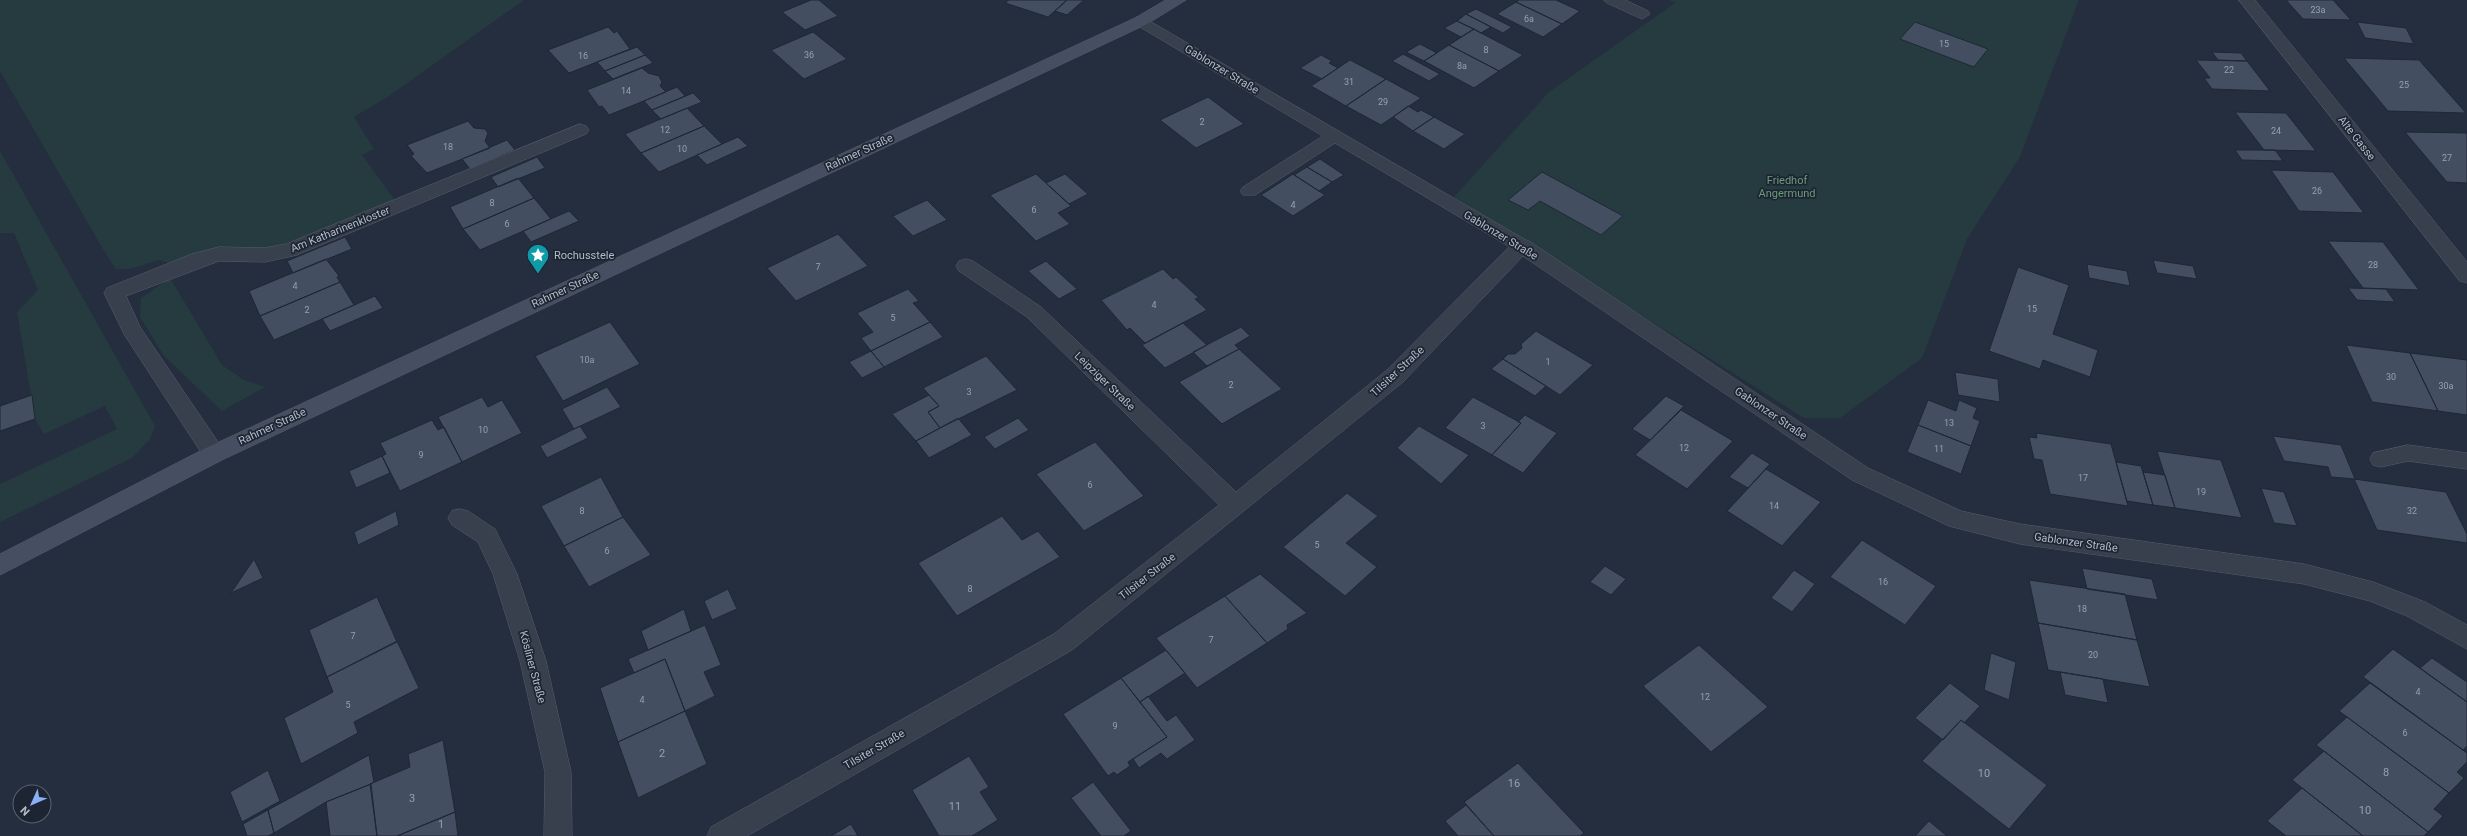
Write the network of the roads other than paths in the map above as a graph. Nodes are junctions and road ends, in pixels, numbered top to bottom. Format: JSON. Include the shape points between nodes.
{"nodes":[{"id":1,"x":1178,"y":0,"type":"edge"},
{"id":2,"x":1612,"y":0,"type":"edge"},
{"id":3,"x":2247,"y":0,"type":"edge"},
{"id":4,"x":1642,"y":14,"type":"dead end"},
{"id":5,"x":1141,"y":21,"type":"junction"},
{"id":6,"x":580,"y":130,"type":"dead end"},
{"id":7,"x":1335,"y":136,"type":"junction"},
{"id":8,"x":1249,"y":191,"type":"dead end"},
{"id":9,"x":1522,"y":246,"type":"junction"},
{"id":10,"x":966,"y":266,"type":"dead end"},
{"id":11,"x":2467,"y":276,"type":"edge"},
{"id":12,"x":214,"y":454,"type":"junction"},
{"id":13,"x":2381,"y":460,"type":"dead end"},
{"id":14,"x":2467,"y":461,"type":"edge"},
{"id":15,"x":1235,"y":506,"type":"junction"},
{"id":16,"x":460,"y":518,"type":"dead end"},
{"id":17,"x":0,"y":565,"type":"edge"},
{"id":18,"x":2467,"y":638,"type":"edge"},
{"id":19,"x":558,"y":836,"type":"edge"},
{"id":20,"x":721,"y":836,"type":"edge"}],
"edges":[{"from":1,"to":5,"type":"main road","name":"Rahmer Straße"},
{"from":2,"to":4,"type":"lane"},
{"from":3,"to":11,"type":"street","name":"Alte Gasse"},
{"from":5,"to":7,"type":"lane","name":"Gablonzer Straße"},
{"from":5,"to":12,"type":"main road","name":"Rahmer Straße"},
{"from":6,"to":12,"type":"street","name":"Am Katharinenkloster","via":[[305,245],[265,255],[219,254],[206,257],[159,273],[114,293],[131,329]]},
{"from":7,"to":8,"type":"lane"},
{"from":7,"to":9,"type":"lane","name":"Gablonzer Straße"},
{"from":9,"to":15,"type":"street","name":"Tilsiter Straße","via":[[1395,376]]},
{"from":9,"to":18,"type":"street","name":"Gablonzer Straße","via":[[1860,474],[1912,500],[1958,519],[2020,534],[2304,574],[2372,592],[2416,609]]},
{"from":10,"to":15,"type":"street","name":"Leipziger Straße","via":[[1034,312]]},
{"from":12,"to":17,"type":"main road","name":"Rahmer Straße"},
{"from":13,"to":14,"type":"lane","via":[[2408,453]]},
{"from":15,"to":20,"type":"street","name":"Tilsiter Straße","via":[[1063,642]]},
{"from":16,"to":19,"type":"street","name":"Kösliner Straße","via":[[486,536],[505,574],[533,661],[558,772]]}]}
